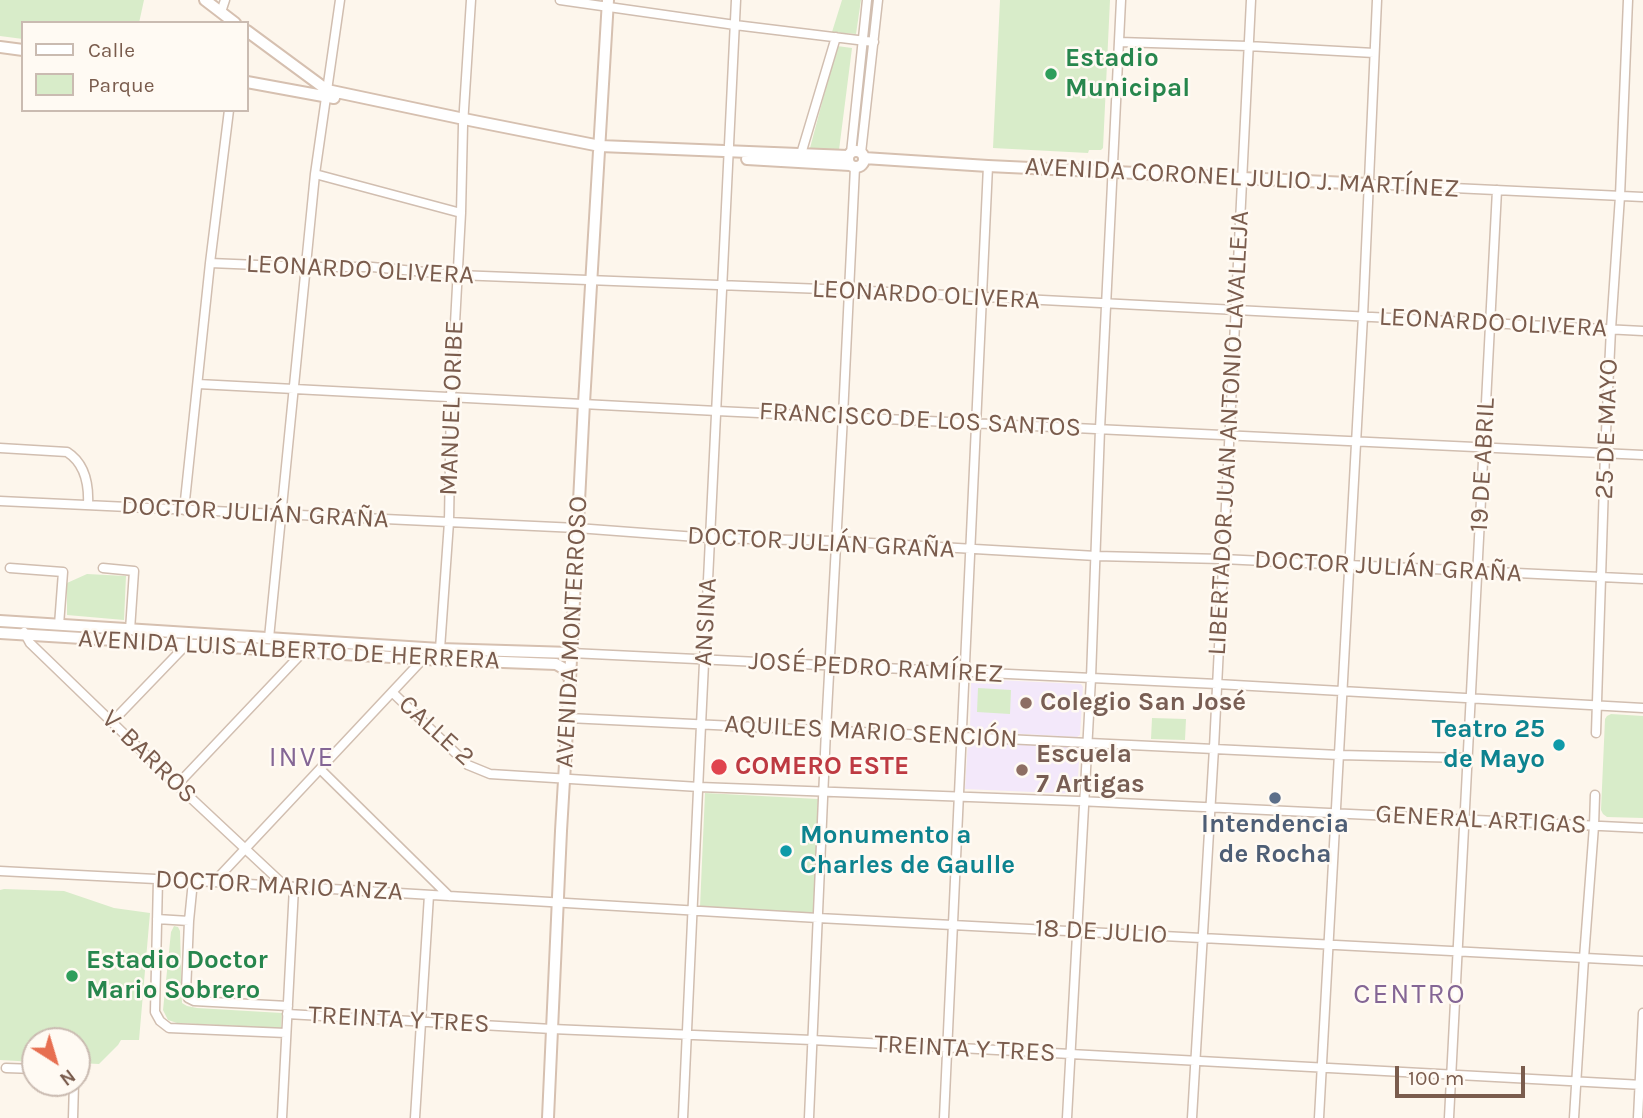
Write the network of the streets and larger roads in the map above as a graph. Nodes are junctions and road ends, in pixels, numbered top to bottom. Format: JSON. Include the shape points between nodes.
{"nodes":[{"id":1,"x":205,"y":0,"type":"edge"},
{"id":2,"x":225,"y":0,"type":"edge"},
{"id":3,"x":340,"y":0,"type":"edge"},
{"id":4,"x":471,"y":0,"type":"edge"},
{"id":5,"x":560,"y":0,"type":"edge"},
{"id":6,"x":736,"y":0,"type":"edge"},
{"id":7,"x":867,"y":0,"type":"edge"},
{"id":8,"x":878,"y":0,"type":"edge"},
{"id":9,"x":1121,"y":0,"type":"edge"},
{"id":10,"x":1251,"y":0,"type":"edge"},
{"id":11,"x":1377,"y":0,"type":"edge"},
{"id":12,"x":1628,"y":0,"type":"edge"},
{"id":13,"x":607,"y":3,"type":"edge"},
{"id":14,"x":220,"y":12,"type":"junction"},
{"id":15,"x":232,"y":21,"type":"edge"},
{"id":16,"x":735,"y":25,"type":"junction"},
{"id":17,"x":248,"y":32,"type":"edge"},
{"id":18,"x":836,"y":37,"type":"junction"},
{"id":19,"x":862,"y":40,"type":"junction"},
{"id":20,"x":874,"y":42,"type":"junction"},
{"id":21,"x":1119,"y":42,"type":"junction"},
{"id":22,"x":1248,"y":46,"type":"junction"},
{"id":23,"x":0,"y":47,"type":"edge"},
{"id":24,"x":21,"y":50,"type":"edge"},
{"id":25,"x":1374,"y":52,"type":"junction"},
{"id":26,"x":248,"y":82,"type":"edge"},
{"id":27,"x":326,"y":93,"type":"junction"},
{"id":28,"x":229,"y":112,"type":"edge"},
{"id":29,"x":463,"y":122,"type":"junction"},
{"id":30,"x":599,"y":149,"type":"junction"},
{"id":31,"x":802,"y":154,"type":"junction"},
{"id":32,"x":729,"y":155,"type":"junction"},
{"id":33,"x":855,"y":159,"type":"junction"},
{"id":34,"x":988,"y":166,"type":"junction"},
{"id":35,"x":1113,"y":172,"type":"junction"},
{"id":36,"x":315,"y":174,"type":"junction"},
{"id":37,"x":1242,"y":178,"type":"junction"},
{"id":38,"x":1369,"y":184,"type":"junction"},
{"id":39,"x":1497,"y":190,"type":"junction"},
{"id":40,"x":1620,"y":196,"type":"junction"},
{"id":41,"x":1643,"y":197,"type":"edge"},
{"id":42,"x":461,"y":213,"type":"junction"},
{"id":43,"x":210,"y":263,"type":"junction"},
{"id":44,"x":306,"y":267,"type":"junction"},
{"id":45,"x":457,"y":275,"type":"junction"},
{"id":46,"x":591,"y":281,"type":"junction"},
{"id":47,"x":723,"y":286,"type":"junction"},
{"id":48,"x":849,"y":290,"type":"junction"},
{"id":49,"x":982,"y":297,"type":"junction"},
{"id":50,"x":1107,"y":303,"type":"junction"},
{"id":51,"x":1236,"y":309,"type":"junction"},
{"id":52,"x":1363,"y":316,"type":"junction"},
{"id":53,"x":1490,"y":323,"type":"junction"},
{"id":54,"x":1611,"y":329,"type":"junction"},
{"id":55,"x":1643,"y":331,"type":"edge"},
{"id":56,"x":198,"y":384,"type":"junction"},
{"id":57,"x":294,"y":389,"type":"junction"},
{"id":58,"x":452,"y":397,"type":"junction"},
{"id":59,"x":584,"y":403,"type":"junction"},
{"id":60,"x":717,"y":411,"type":"junction"},
{"id":61,"x":843,"y":416,"type":"junction"},
{"id":62,"x":976,"y":424,"type":"junction"},
{"id":63,"x":1100,"y":429,"type":"junction"},
{"id":64,"x":1229,"y":435,"type":"junction"},
{"id":65,"x":1356,"y":441,"type":"junction"},
{"id":66,"x":0,"y":448,"type":"edge"},
{"id":67,"x":1483,"y":448,"type":"junction"},
{"id":68,"x":1605,"y":453,"type":"junction"},
{"id":69,"x":1643,"y":455,"type":"edge"},
{"id":70,"x":0,"y":500,"type":"edge"},
{"id":71,"x":88,"y":505,"type":"junction"},
{"id":72,"x":184,"y":510,"type":"junction"},
{"id":73,"x":281,"y":514,"type":"junction"},
{"id":74,"x":449,"y":522,"type":"junction"},
{"id":75,"x":578,"y":528,"type":"junction"},
{"id":76,"x":710,"y":538,"type":"junction"},
{"id":77,"x":836,"y":541,"type":"junction"},
{"id":78,"x":971,"y":550,"type":"junction"},
{"id":79,"x":1096,"y":556,"type":"junction"},
{"id":80,"x":1222,"y":559,"type":"junction"},
{"id":81,"x":1349,"y":565,"type":"junction"},
{"id":82,"x":10,"y":568,"type":"dead end"},
{"id":83,"x":103,"y":568,"type":"dead end"},
{"id":84,"x":1478,"y":571,"type":"junction"},
{"id":85,"x":1602,"y":578,"type":"junction"},
{"id":86,"x":1643,"y":579,"type":"edge"},
{"id":87,"x":0,"y":621,"type":"edge"},
{"id":88,"x":59,"y":625,"type":"junction"},
{"id":89,"x":24,"y":628,"type":"junction"},
{"id":90,"x":130,"y":629,"type":"junction"},
{"id":91,"x":0,"y":633,"type":"edge"},
{"id":92,"x":269,"y":638,"type":"junction"},
{"id":93,"x":189,"y":639,"type":"junction"},
{"id":94,"x":440,"y":649,"type":"junction"},
{"id":95,"x":303,"y":652,"type":"junction"},
{"id":96,"x":571,"y":653,"type":"junction"},
{"id":97,"x":424,"y":659,"type":"junction"},
{"id":98,"x":704,"y":660,"type":"junction"},
{"id":99,"x":830,"y":666,"type":"junction"},
{"id":100,"x":965,"y":673,"type":"junction"},
{"id":101,"x":1091,"y":678,"type":"junction"},
{"id":102,"x":570,"y":679,"type":"junction"},
{"id":103,"x":1217,"y":684,"type":"junction"},
{"id":104,"x":392,"y":692,"type":"junction"},
{"id":105,"x":1342,"y":692,"type":"junction"},
{"id":106,"x":1471,"y":698,"type":"junction"},
{"id":107,"x":1596,"y":704,"type":"junction"},
{"id":108,"x":1643,"y":708,"type":"edge"},
{"id":109,"x":568,"y":718,"type":"junction"},
{"id":110,"x":112,"y":722,"type":"junction"},
{"id":111,"x":701,"y":725,"type":"junction"},
{"id":112,"x":826,"y":730,"type":"junction"},
{"id":113,"x":1596,"y":733,"type":"dead end"},
{"id":114,"x":962,"y":736,"type":"junction"},
{"id":115,"x":1087,"y":742,"type":"junction"},
{"id":116,"x":1213,"y":748,"type":"junction"},
{"id":117,"x":1339,"y":755,"type":"junction"},
{"id":118,"x":1468,"y":758,"type":"junction"},
{"id":119,"x":320,"y":769,"type":"junction"},
{"id":120,"x":564,"y":778,"type":"junction"},
{"id":121,"x":177,"y":785,"type":"junction"},
{"id":122,"x":699,"y":787,"type":"junction"},
{"id":123,"x":823,"y":792,"type":"junction"},
{"id":124,"x":1595,"y":795,"type":"dead end"},
{"id":125,"x":960,"y":797,"type":"junction"},
{"id":126,"x":1084,"y":802,"type":"junction"},
{"id":127,"x":1209,"y":808,"type":"junction"},
{"id":128,"x":1336,"y":813,"type":"junction"},
{"id":129,"x":1464,"y":819,"type":"junction"},
{"id":130,"x":1594,"y":825,"type":"junction"},
{"id":131,"x":1643,"y":828,"type":"edge"},
{"id":132,"x":245,"y":848,"type":"junction"},
{"id":133,"x":0,"y":871,"type":"edge"},
{"id":134,"x":158,"y":879,"type":"junction"},
{"id":135,"x":192,"y":881,"type":"junction"},
{"id":136,"x":214,"y":882,"type":"junction"},
{"id":137,"x":290,"y":887,"type":"junction"},
{"id":138,"x":429,"y":895,"type":"junction"},
{"id":139,"x":449,"y":896,"type":"junction"},
{"id":140,"x":558,"y":902,"type":"junction"},
{"id":141,"x":693,"y":910,"type":"junction"},
{"id":142,"x":818,"y":918,"type":"junction"},
{"id":143,"x":157,"y":919,"type":"junction"},
{"id":144,"x":189,"y":922,"type":"junction"},
{"id":145,"x":954,"y":924,"type":"junction"},
{"id":146,"x":1076,"y":931,"type":"junction"},
{"id":147,"x":1203,"y":937,"type":"junction"},
{"id":148,"x":1329,"y":945,"type":"junction"},
{"id":149,"x":1457,"y":951,"type":"junction"},
{"id":150,"x":1584,"y":958,"type":"junction"},
{"id":151,"x":1643,"y":961,"type":"edge"},
{"id":152,"x":288,"y":1010,"type":"junction"},
{"id":153,"x":1643,"y":1013,"type":"edge"},
{"id":154,"x":421,"y":1021,"type":"junction"},
{"id":155,"x":552,"y":1029,"type":"junction"},
{"id":156,"x":286,"y":1033,"type":"junction"},
{"id":157,"x":686,"y":1034,"type":"junction"},
{"id":158,"x":812,"y":1040,"type":"junction"},
{"id":159,"x":947,"y":1048,"type":"junction"},
{"id":160,"x":1071,"y":1055,"type":"junction"},
{"id":161,"x":1197,"y":1062,"type":"junction"},
{"id":162,"x":1322,"y":1067,"type":"junction"},
{"id":163,"x":6,"y":1068,"type":"dead end"},
{"id":164,"x":21,"y":1069,"type":"edge"},
{"id":165,"x":1451,"y":1074,"type":"junction"},
{"id":166,"x":1576,"y":1081,"type":"junction"},
{"id":167,"x":1641,"y":1085,"type":"edge"},
{"id":168,"x":74,"y":1097,"type":"edge"},
{"id":169,"x":73,"y":1118,"type":"edge"},
{"id":170,"x":282,"y":1118,"type":"edge"},
{"id":171,"x":415,"y":1118,"type":"edge"},
{"id":172,"x":548,"y":1118,"type":"edge"},
{"id":173,"x":683,"y":1118,"type":"edge"},
{"id":174,"x":809,"y":1118,"type":"edge"},
{"id":175,"x":944,"y":1118,"type":"edge"},
{"id":176,"x":1067,"y":1118,"type":"edge"},
{"id":177,"x":1192,"y":1118,"type":"edge"},
{"id":178,"x":1319,"y":1118,"type":"edge"},
{"id":179,"x":1449,"y":1118,"type":"edge"},
{"id":180,"x":1574,"y":1118,"type":"edge"},
{"id":181,"x":1638,"y":1118,"type":"edge"}],
"edges":[{"from":1,"to":14,"type":"street"},
{"from":2,"to":14,"type":"street"},
{"from":3,"to":27,"type":"street"},
{"from":4,"to":29,"type":"street","name":"MANUEL ORIBE"},
{"from":5,"to":13,"type":"street"},
{"from":6,"to":16,"type":"street","name":"ANSINA"},
{"from":7,"to":19,"type":"street"},
{"from":8,"to":20,"type":"street"},
{"from":9,"to":21,"type":"street"},
{"from":10,"to":22,"type":"street","name":"LIBERTADOR JUAN ANTONIO LAVALLEJA"},
{"from":11,"to":25,"type":"street"},
{"from":12,"to":40,"type":"street","name":"25 DE MAYO"},
{"from":13,"to":16,"type":"street"},
{"from":13,"to":30,"type":"street","name":"AVENIDA MONTERROSO"},
{"from":14,"to":15,"type":"street"},
{"from":16,"to":18,"type":"street"},
{"from":16,"to":32,"type":"street","name":"ANSINA"},
{"from":17,"to":27,"type":"street"},
{"from":18,"to":19,"type":"street"},
{"from":18,"to":31,"type":"street"},
{"from":19,"to":20,"type":"street"},
{"from":19,"to":33,"type":"street"},
{"from":20,"to":33,"type":"street"},
{"from":21,"to":22,"type":"street"},
{"from":21,"to":35,"type":"street"},
{"from":22,"to":25,"type":"street"},
{"from":22,"to":37,"type":"street","name":"LIBERTADOR JUAN ANTONIO LAVALLEJA"},
{"from":23,"to":24,"type":"street"},
{"from":25,"to":38,"type":"street"},
{"from":26,"to":27,"type":"street","name":"AVENIDA CORONEL JULIO J. MARTÍNEZ"},
{"from":27,"to":29,"type":"street","name":"AVENIDA CORONEL JULIO J. MARTÍNEZ"},
{"from":27,"to":36,"type":"street"},
{"from":28,"to":43,"type":"street"},
{"from":29,"to":30,"type":"street","name":"AVENIDA CORONEL JULIO J. MARTÍNEZ"},
{"from":29,"to":42,"type":"street","name":"MANUEL ORIBE"},
{"from":30,"to":32,"type":"street","name":"AVENIDA CORONEL JULIO J. MARTÍNEZ"},
{"from":30,"to":46,"type":"street","name":"AVENIDA MONTERROSO"},
{"from":31,"to":32,"type":"street","name":"AVENIDA CORONEL JULIO J. MARTÍNEZ"},
{"from":31,"to":33,"type":"street","name":"AVENIDA CORONEL JULIO J. MARTÍNEZ"},
{"from":32,"to":33,"type":"street","name":"AVENIDA CORONEL JULIO J. MARTÍNEZ"},
{"from":32,"to":47,"type":"street","name":"ANSINA"},
{"from":33,"to":34,"type":"street","name":"AVENIDA CORONEL JULIO J. MARTÍNEZ"},
{"from":33,"to":48,"type":"street"},
{"from":34,"to":35,"type":"street","name":"AVENIDA CORONEL JULIO J. MARTÍNEZ"},
{"from":34,"to":49,"type":"street"},
{"from":35,"to":37,"type":"street","name":"AVENIDA CORONEL JULIO J. MARTÍNEZ"},
{"from":35,"to":50,"type":"street"},
{"from":36,"to":42,"type":"street"},
{"from":36,"to":44,"type":"street"},
{"from":37,"to":38,"type":"street","name":"AVENIDA CORONEL JULIO J. MARTÍNEZ"},
{"from":37,"to":51,"type":"street","name":"LIBERTADOR JUAN ANTONIO LAVALLEJA"},
{"from":38,"to":39,"type":"street","name":"AVENIDA CORONEL JULIO J. MARTÍNEZ"},
{"from":38,"to":52,"type":"street"},
{"from":39,"to":40,"type":"street","name":"AVENIDA CORONEL JULIO J. MARTÍNEZ"},
{"from":39,"to":53,"type":"street","name":"19 DE ABRIL"},
{"from":40,"to":41,"type":"street","name":"AVENIDA CORONEL JULIO J. MARTÍNEZ"},
{"from":40,"to":54,"type":"street","name":"25 DE MAYO"},
{"from":42,"to":45,"type":"street","name":"MANUEL ORIBE"},
{"from":43,"to":44,"type":"street","name":"LEONARDO OLIVERA"},
{"from":43,"to":56,"type":"street"},
{"from":44,"to":45,"type":"street","name":"LEONARDO OLIVERA"},
{"from":44,"to":57,"type":"street"},
{"from":45,"to":46,"type":"street","name":"LEONARDO OLIVERA"},
{"from":45,"to":58,"type":"street","name":"MANUEL ORIBE"},
{"from":46,"to":47,"type":"street","name":"LEONARDO OLIVERA"},
{"from":46,"to":59,"type":"street","name":"AVENIDA MONTERROSO"},
{"from":47,"to":48,"type":"street","name":"LEONARDO OLIVERA"},
{"from":47,"to":60,"type":"street","name":"ANSINA"},
{"from":48,"to":49,"type":"street","name":"LEONARDO OLIVERA"},
{"from":48,"to":61,"type":"street"},
{"from":49,"to":50,"type":"street","name":"LEONARDO OLIVERA"},
{"from":49,"to":62,"type":"street"},
{"from":50,"to":51,"type":"street","name":"LEONARDO OLIVERA"},
{"from":50,"to":63,"type":"street"},
{"from":51,"to":52,"type":"street","name":"LEONARDO OLIVERA"},
{"from":51,"to":64,"type":"street","name":"LIBERTADOR JUAN ANTONIO LAVALLEJA"},
{"from":52,"to":53,"type":"street","name":"LEONARDO OLIVERA"},
{"from":52,"to":65,"type":"street"},
{"from":53,"to":54,"type":"street","name":"LEONARDO OLIVERA"},
{"from":53,"to":67,"type":"street","name":"19 DE ABRIL"},
{"from":54,"to":55,"type":"street","name":"LEONARDO OLIVERA"},
{"from":54,"to":68,"type":"street","name":"25 DE MAYO"},
{"from":56,"to":57,"type":"street","name":"FRANCISCO DE LOS SANTOS"},
{"from":56,"to":72,"type":"street"},
{"from":57,"to":58,"type":"street","name":"FRANCISCO DE LOS SANTOS"},
{"from":57,"to":73,"type":"street"},
{"from":58,"to":59,"type":"street","name":"FRANCISCO DE LOS SANTOS"},
{"from":58,"to":74,"type":"street","name":"MANUEL ORIBE"},
{"from":59,"to":60,"type":"street","name":"FRANCISCO DE LOS SANTOS"},
{"from":59,"to":75,"type":"street","name":"AVENIDA MONTERROSO"},
{"from":60,"to":61,"type":"street","name":"FRANCISCO DE LOS SANTOS"},
{"from":60,"to":76,"type":"street","name":"ANSINA"},
{"from":61,"to":62,"type":"street","name":"FRANCISCO DE LOS SANTOS"},
{"from":61,"to":77,"type":"street"},
{"from":62,"to":63,"type":"street","name":"FRANCISCO DE LOS SANTOS"},
{"from":62,"to":78,"type":"street"},
{"from":63,"to":64,"type":"street","name":"FRANCISCO DE LOS SANTOS"},
{"from":63,"to":79,"type":"street"},
{"from":64,"to":65,"type":"street","name":"FRANCISCO DE LOS SANTOS"},
{"from":64,"to":80,"type":"street","name":"LIBERTADOR JUAN ANTONIO LAVALLEJA"},
{"from":65,"to":67,"type":"street","name":"FRANCISCO DE LOS SANTOS"},
{"from":65,"to":81,"type":"street"},
{"from":66,"to":71,"type":"street","via":[[72,455],[88,482]]},
{"from":67,"to":68,"type":"street","name":"FRANCISCO DE LOS SANTOS"},
{"from":67,"to":84,"type":"street","name":"19 DE ABRIL"},
{"from":68,"to":69,"type":"street","name":"FRANCISCO DE LOS SANTOS"},
{"from":68,"to":85,"type":"street","name":"25 DE MAYO"},
{"from":70,"to":71,"type":"street","name":"DOCTOR JULIÁN GRAÑA"},
{"from":71,"to":72,"type":"street","name":"DOCTOR JULIÁN GRAÑA"},
{"from":72,"to":73,"type":"street","name":"DOCTOR JULIÁN GRAÑA"},
{"from":73,"to":74,"type":"street","name":"DOCTOR JULIÁN GRAÑA"},
{"from":73,"to":92,"type":"street"},
{"from":74,"to":75,"type":"street","name":"DOCTOR JULIÁN GRAÑA"},
{"from":74,"to":94,"type":"street","name":"MANUEL ORIBE"},
{"from":75,"to":76,"type":"street","name":"DOCTOR JULIÁN GRAÑA"},
{"from":75,"to":96,"type":"street","name":"AVENIDA MONTERROSO"},
{"from":76,"to":77,"type":"street","name":"DOCTOR JULIÁN GRAÑA"},
{"from":76,"to":98,"type":"street","name":"ANSINA"},
{"from":77,"to":78,"type":"street","name":"DOCTOR JULIÁN GRAÑA"},
{"from":77,"to":99,"type":"street"},
{"from":78,"to":79,"type":"street","name":"DOCTOR JULIÁN GRAÑA"},
{"from":78,"to":100,"type":"street"},
{"from":79,"to":80,"type":"street","name":"DOCTOR JULIÁN GRAÑA"},
{"from":79,"to":101,"type":"street"},
{"from":80,"to":81,"type":"street","name":"DOCTOR JULIÁN GRAÑA"},
{"from":80,"to":103,"type":"street","name":"LIBERTADOR JUAN ANTONIO LAVALLEJA"},
{"from":81,"to":84,"type":"street","name":"DOCTOR JULIÁN GRAÑA"},
{"from":81,"to":105,"type":"street"},
{"from":82,"to":88,"type":"street","via":[[63,572]]},
{"from":83,"to":90,"type":"street","via":[[134,571]]},
{"from":84,"to":85,"type":"street","name":"DOCTOR JULIÁN GRAÑA"},
{"from":84,"to":106,"type":"street","name":"19 DE ABRIL"},
{"from":85,"to":86,"type":"street","name":"DOCTOR JULIÁN GRAÑA"},
{"from":85,"to":107,"type":"street","name":"25 DE MAYO"},
{"from":87,"to":89,"type":"street","name":"AVENIDA LUIS ALBERTO DE HERRERA"},
{"from":88,"to":89,"type":"street","name":"AVENIDA LUIS ALBERTO DE HERRERA"},
{"from":88,"to":90,"type":"street","name":"AVENIDA LUIS ALBERTO DE HERRERA"},
{"from":89,"to":91,"type":"street","name":"AVENIDA LUIS ALBERTO DE HERRERA"},
{"from":89,"to":93,"type":"street","name":"AVENIDA LUIS ALBERTO DE HERRERA"},
{"from":89,"to":110,"type":"street","name":"V. BARROS","via":[[30,643]]},
{"from":90,"to":93,"type":"street","name":"AVENIDA LUIS ALBERTO DE HERRERA"},
{"from":92,"to":93,"type":"street","name":"AVENIDA LUIS ALBERTO DE HERRERA"},
{"from":92,"to":94,"type":"street","name":"AVENIDA LUIS ALBERTO DE HERRERA"},
{"from":93,"to":95,"type":"street","name":"AVENIDA LUIS ALBERTO DE HERRERA"},
{"from":93,"to":110,"type":"street"},
{"from":94,"to":96,"type":"street","name":"AVENIDA LUIS ALBERTO DE HERRERA"},
{"from":94,"to":97,"type":"street"},
{"from":95,"to":97,"type":"street","name":"AVENIDA LUIS ALBERTO DE HERRERA"},
{"from":95,"to":121,"type":"street"},
{"from":96,"to":98,"type":"street","name":"JOSÉ PEDRO RAMÍREZ"},
{"from":96,"to":102,"type":"street","name":"AVENIDA MONTERROSO"},
{"from":97,"to":102,"type":"street","name":"AVENIDA LUIS ALBERTO DE HERRERA","via":[[556,664]]},
{"from":97,"to":104,"type":"street"},
{"from":98,"to":99,"type":"street","name":"JOSÉ PEDRO RAMÍREZ"},
{"from":98,"to":111,"type":"street","name":"ANSINA"},
{"from":99,"to":100,"type":"street","name":"JOSÉ PEDRO RAMÍREZ"},
{"from":99,"to":112,"type":"street"},
{"from":100,"to":101,"type":"street","name":"JOSÉ PEDRO RAMÍREZ"},
{"from":100,"to":114,"type":"street"},
{"from":101,"to":103,"type":"street","name":"JOSÉ PEDRO RAMÍREZ"},
{"from":101,"to":115,"type":"street"},
{"from":102,"to":109,"type":"street","name":"AVENIDA MONTERROSO"},
{"from":103,"to":105,"type":"street","name":"JOSÉ PEDRO RAMÍREZ"},
{"from":103,"to":116,"type":"street","name":"LIBERTADOR JUAN ANTONIO LAVALLEJA"},
{"from":104,"to":119,"type":"street"},
{"from":104,"to":120,"type":"street","name":"CALLE 2","via":[[468,765],[489,774]]},
{"from":105,"to":106,"type":"street","name":"JOSÉ PEDRO RAMÍREZ"},
{"from":105,"to":117,"type":"street"},
{"from":106,"to":107,"type":"street","name":"JOSÉ PEDRO RAMÍREZ"},
{"from":106,"to":118,"type":"street","name":"19 DE ABRIL"},
{"from":107,"to":108,"type":"street","name":"JOSÉ PEDRO RAMÍREZ"},
{"from":107,"to":113,"type":"street","name":"25 DE MAYO"},
{"from":109,"to":111,"type":"street","name":"AQUILES MARIO SENCIÓN"},
{"from":109,"to":120,"type":"street","name":"AVENIDA MONTERROSO"},
{"from":110,"to":121,"type":"street","name":"V. BARROS"},
{"from":111,"to":112,"type":"street","name":"AQUILES MARIO SENCIÓN"},
{"from":111,"to":122,"type":"street","name":"ANSINA"},
{"from":112,"to":114,"type":"street","name":"AQUILES MARIO SENCIÓN"},
{"from":112,"to":123,"type":"street"},
{"from":114,"to":115,"type":"street","name":"AQUILES MARIO SENCIÓN"},
{"from":114,"to":125,"type":"street"},
{"from":115,"to":116,"type":"street","name":"AQUILES MARIO SENCIÓN"},
{"from":115,"to":126,"type":"street"},
{"from":116,"to":117,"type":"street","name":"AQUILES MARIO SENCIÓN"},
{"from":116,"to":127,"type":"street","name":"LIBERTADOR JUAN ANTONIO LAVALLEJA"},
{"from":117,"to":118,"type":"street","name":"AQUILES MARIO SENCIÓN"},
{"from":117,"to":128,"type":"street"},
{"from":118,"to":129,"type":"street","name":"19 DE ABRIL"},
{"from":119,"to":132,"type":"street"},
{"from":119,"to":139,"type":"street"},
{"from":120,"to":122,"type":"street","name":"GENERAL ARTIGAS"},
{"from":120,"to":140,"type":"street","name":"AVENIDA MONTERROSO"},
{"from":121,"to":132,"type":"street","name":"V. BARROS"},
{"from":122,"to":123,"type":"street","name":"GENERAL ARTIGAS"},
{"from":122,"to":141,"type":"street","name":"ANSINA"},
{"from":123,"to":125,"type":"street","name":"GENERAL ARTIGAS"},
{"from":123,"to":142,"type":"street"},
{"from":124,"to":130,"type":"street"},
{"from":125,"to":126,"type":"street","name":"GENERAL ARTIGAS"},
{"from":125,"to":145,"type":"street"},
{"from":126,"to":127,"type":"street","name":"GENERAL ARTIGAS"},
{"from":126,"to":146,"type":"street"},
{"from":127,"to":128,"type":"street","name":"GENERAL ARTIGAS"},
{"from":127,"to":147,"type":"street","name":"LIBERTADOR JUAN ANTONIO LAVALLEJA"},
{"from":128,"to":129,"type":"street","name":"GENERAL ARTIGAS"},
{"from":128,"to":148,"type":"street"},
{"from":129,"to":130,"type":"street","name":"GENERAL ARTIGAS"},
{"from":129,"to":149,"type":"street","name":"19 DE ABRIL"},
{"from":130,"to":131,"type":"street","name":"GENERAL ARTIGAS"},
{"from":130,"to":150,"type":"street"},
{"from":132,"to":136,"type":"street"},
{"from":132,"to":137,"type":"street","name":"V. BARROS"},
{"from":133,"to":134,"type":"street","name":"DOCTOR MARIO ANZA"},
{"from":134,"to":135,"type":"street","name":"DOCTOR MARIO ANZA"},
{"from":134,"to":143,"type":"street"},
{"from":135,"to":136,"type":"street","name":"DOCTOR MARIO ANZA"},
{"from":135,"to":144,"type":"street"},
{"from":136,"to":137,"type":"street","name":"DOCTOR MARIO ANZA"},
{"from":137,"to":138,"type":"street","name":"DOCTOR MARIO ANZA"},
{"from":137,"to":152,"type":"street"},
{"from":138,"to":139,"type":"street","name":"DOCTOR MARIO ANZA"},
{"from":138,"to":154,"type":"street"},
{"from":139,"to":140,"type":"street","name":"DOCTOR MARIO ANZA"},
{"from":140,"to":141,"type":"street","name":"18 DE JULIO"},
{"from":140,"to":155,"type":"street","name":"AVENIDA MONTERROSO"},
{"from":141,"to":142,"type":"street","name":"18 DE JULIO"},
{"from":141,"to":157,"type":"street","name":"ANSINA"},
{"from":142,"to":145,"type":"street","name":"18 DE JULIO"},
{"from":142,"to":158,"type":"street"},
{"from":143,"to":144,"type":"street"},
{"from":143,"to":156,"type":"street","name":"TREINTA Y TRES","via":[[155,1012],[160,1021],[169,1028]]},
{"from":144,"to":152,"type":"street","name":"TREINTA Y TRES","via":[[188,998]]},
{"from":145,"to":146,"type":"street","name":"18 DE JULIO"},
{"from":145,"to":159,"type":"street"},
{"from":146,"to":147,"type":"street","name":"18 DE JULIO"},
{"from":146,"to":160,"type":"street"},
{"from":147,"to":148,"type":"street","name":"18 DE JULIO"},
{"from":147,"to":161,"type":"street","name":"LIBERTADOR JUAN ANTONIO LAVALLEJA"},
{"from":148,"to":149,"type":"street","name":"18 DE JULIO"},
{"from":148,"to":162,"type":"street"},
{"from":149,"to":150,"type":"street","name":"18 DE JULIO"},
{"from":149,"to":165,"type":"street","name":"19 DE ABRIL"},
{"from":150,"to":151,"type":"street","name":"18 DE JULIO"},
{"from":150,"to":166,"type":"street"},
{"from":152,"to":154,"type":"street","name":"TREINTA Y TRES"},
{"from":152,"to":156,"type":"street"},
{"from":153,"to":167,"type":"street"},
{"from":154,"to":155,"type":"street","name":"TREINTA Y TRES"},
{"from":154,"to":171,"type":"street"},
{"from":155,"to":157,"type":"street","name":"TREINTA Y TRES"},
{"from":155,"to":172,"type":"street","name":"AVENIDA MONTERROSO"},
{"from":156,"to":170,"type":"street"},
{"from":157,"to":158,"type":"street","name":"TREINTA Y TRES"},
{"from":157,"to":173,"type":"street","name":"ANSINA"},
{"from":158,"to":159,"type":"street","name":"TREINTA Y TRES"},
{"from":158,"to":174,"type":"street"},
{"from":159,"to":160,"type":"street","name":"TREINTA Y TRES"},
{"from":159,"to":175,"type":"street"},
{"from":160,"to":161,"type":"street","name":"TREINTA Y TRES"},
{"from":160,"to":176,"type":"street"},
{"from":161,"to":162,"type":"street","name":"TREINTA Y TRES"},
{"from":161,"to":177,"type":"street","name":"LIBERTADOR JUAN ANTONIO LAVALLEJA"},
{"from":162,"to":165,"type":"street","name":"TREINTA Y TRES"},
{"from":162,"to":178,"type":"street"},
{"from":163,"to":164,"type":"street"},
{"from":165,"to":166,"type":"street","name":"TREINTA Y TRES"},
{"from":165,"to":179,"type":"street","name":"19 DE ABRIL"},
{"from":166,"to":167,"type":"street","name":"TREINTA Y TRES"},
{"from":166,"to":180,"type":"street"},
{"from":167,"to":181,"type":"street"},
{"from":168,"to":169,"type":"street"}]}
